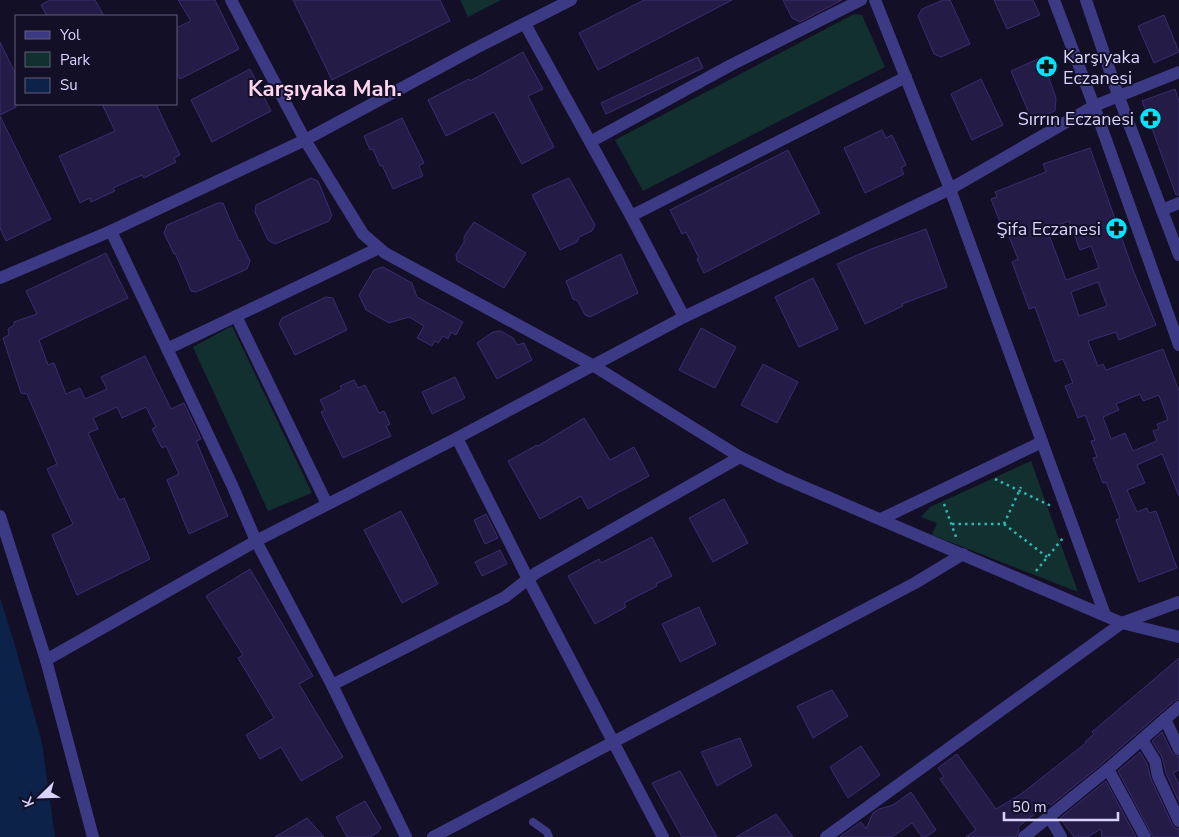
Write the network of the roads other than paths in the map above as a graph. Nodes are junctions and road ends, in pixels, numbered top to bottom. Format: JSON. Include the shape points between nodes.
{"nodes":[{"id":1,"x":231,"y":0,"type":"edge"},
{"id":2,"x":571,"y":0,"type":"edge"},
{"id":3,"x":861,"y":0,"type":"edge"},
{"id":4,"x":875,"y":0,"type":"edge"},
{"id":5,"x":1054,"y":0,"type":"edge"},
{"id":6,"x":1089,"y":3,"type":"edge"},
{"id":7,"x":552,"y":5,"type":"edge"},
{"id":8,"x":525,"y":24,"type":"junction"},
{"id":9,"x":1179,"y":72,"type":"edge"},
{"id":10,"x":906,"y":77,"type":"junction"},
{"id":11,"x":1118,"y":95,"type":"junction"},
{"id":12,"x":1094,"y":106,"type":"junction"},
{"id":13,"x":305,"y":140,"type":"junction"},
{"id":14,"x":590,"y":142,"type":"junction"},
{"id":15,"x":950,"y":189,"type":"junction"},
{"id":16,"x":1179,"y":203,"type":"edge"},
{"id":17,"x":1162,"y":210,"type":"junction"},
{"id":18,"x":631,"y":216,"type":"junction"},
{"id":19,"x":111,"y":232,"type":"junction"},
{"id":20,"x":379,"y":248,"type":"junction"},
{"id":21,"x":1179,"y":255,"type":"edge"},
{"id":22,"x":0,"y":278,"type":"edge"},
{"id":23,"x":236,"y":316,"type":"junction"},
{"id":24,"x":684,"y":317,"type":"junction"},
{"id":25,"x":1179,"y":345,"type":"edge"},
{"id":26,"x":167,"y":349,"type":"junction"},
{"id":27,"x":594,"y":366,"type":"junction"},
{"id":28,"x":457,"y":438,"type":"junction"},
{"id":29,"x":1042,"y":442,"type":"junction"},
{"id":30,"x":740,"y":457,"type":"junction"},
{"id":31,"x":327,"y":504,"type":"junction"},
{"id":32,"x":0,"y":516,"type":"edge"},
{"id":33,"x":881,"y":519,"type":"junction"},
{"id":34,"x":256,"y":541,"type":"junction"},
{"id":35,"x":963,"y":554,"type":"junction"},
{"id":36,"x":528,"y":579,"type":"junction"},
{"id":37,"x":1179,"y":602,"type":"edge"},
{"id":38,"x":1105,"y":615,"type":"junction"},
{"id":39,"x":1122,"y":623,"type":"junction"},
{"id":40,"x":1179,"y":637,"type":"edge"},
{"id":41,"x":46,"y":660,"type":"junction"},
{"id":42,"x":332,"y":686,"type":"junction"},
{"id":43,"x":1179,"y":707,"type":"edge"},
{"id":44,"x":1166,"y":718,"type":"junction"},
{"id":45,"x":1142,"y":740,"type":"junction"},
{"id":46,"x":613,"y":742,"type":"junction"},
{"id":47,"x":1179,"y":748,"type":"edge"},
{"id":48,"x":1108,"y":769,"type":"junction"},
{"id":49,"x":1049,"y":816,"type":"junction"},
{"id":50,"x":532,"y":822,"type":"dead end"},
{"id":51,"x":1179,"y":822,"type":"edge"},
{"id":52,"x":93,"y":837,"type":"edge"},
{"id":53,"x":406,"y":837,"type":"edge"},
{"id":54,"x":433,"y":837,"type":"edge"},
{"id":55,"x":549,"y":837,"type":"edge"},
{"id":56,"x":663,"y":837,"type":"edge"},
{"id":57,"x":826,"y":837,"type":"edge"},
{"id":58,"x":1024,"y":837,"type":"edge"},
{"id":59,"x":1061,"y":837,"type":"edge"},
{"id":60,"x":1145,"y":837,"type":"edge"}],
"edges":[{"from":1,"to":13,"type":"street"},
{"from":2,"to":7,"type":"street"},
{"from":3,"to":14,"type":"street","via":[[731,65]]},
{"from":4,"to":10,"type":"street"},
{"from":5,"to":12,"type":"street"},
{"from":6,"to":11,"type":"street"},
{"from":7,"to":8,"type":"street"},
{"from":8,"to":13,"type":"street"},
{"from":8,"to":14,"type":"street"},
{"from":9,"to":11,"type":"street"},
{"from":10,"to":15,"type":"street"},
{"from":10,"to":18,"type":"street"},
{"from":11,"to":12,"type":"street"},
{"from":11,"to":17,"type":"street"},
{"from":12,"to":15,"type":"street"},
{"from":12,"to":25,"type":"street"},
{"from":13,"to":19,"type":"street"},
{"from":13,"to":20,"type":"street","via":[[363,234]]},
{"from":14,"to":18,"type":"street"},
{"from":15,"to":24,"type":"street"},
{"from":15,"to":29,"type":"street"},
{"from":16,"to":17,"type":"street"},
{"from":17,"to":21,"type":"street"},
{"from":18,"to":24,"type":"street"},
{"from":19,"to":22,"type":"street"},
{"from":19,"to":26,"type":"street"},
{"from":20,"to":23,"type":"street"},
{"from":20,"to":27,"type":"street"},
{"from":23,"to":26,"type":"street"},
{"from":23,"to":31,"type":"street"},
{"from":24,"to":27,"type":"street"},
{"from":26,"to":34,"type":"street"},
{"from":27,"to":28,"type":"street"},
{"from":27,"to":30,"type":"street"},
{"from":28,"to":31,"type":"street"},
{"from":28,"to":36,"type":"street"},
{"from":29,"to":33,"type":"street"},
{"from":29,"to":38,"type":"street"},
{"from":30,"to":33,"type":"street"},
{"from":30,"to":36,"type":"street"},
{"from":31,"to":34,"type":"street"},
{"from":32,"to":41,"type":"street"},
{"from":33,"to":35,"type":"street"},
{"from":34,"to":41,"type":"street"},
{"from":34,"to":42,"type":"street"},
{"from":35,"to":38,"type":"street"},
{"from":35,"to":46,"type":"street","via":[[915,583]]},
{"from":36,"to":42,"type":"street","via":[[505,597]]},
{"from":36,"to":46,"type":"street"},
{"from":37,"to":39,"type":"street"},
{"from":38,"to":39,"type":"street"},
{"from":39,"to":40,"type":"street"},
{"from":39,"to":57,"type":"street"},
{"from":41,"to":52,"type":"street"},
{"from":42,"to":53,"type":"street"},
{"from":43,"to":44,"type":"street"},
{"from":44,"to":45,"type":"street"},
{"from":44,"to":47,"type":"street"},
{"from":45,"to":48,"type":"street"},
{"from":45,"to":51,"type":"street","via":[[1155,761],[1158,776]]},
{"from":46,"to":54,"type":"street"},
{"from":46,"to":56,"type":"street"},
{"from":48,"to":49,"type":"street"},
{"from":48,"to":60,"type":"street"},
{"from":49,"to":58,"type":"street"},
{"from":49,"to":59,"type":"street"},
{"from":50,"to":55,"type":"lane"}]}
